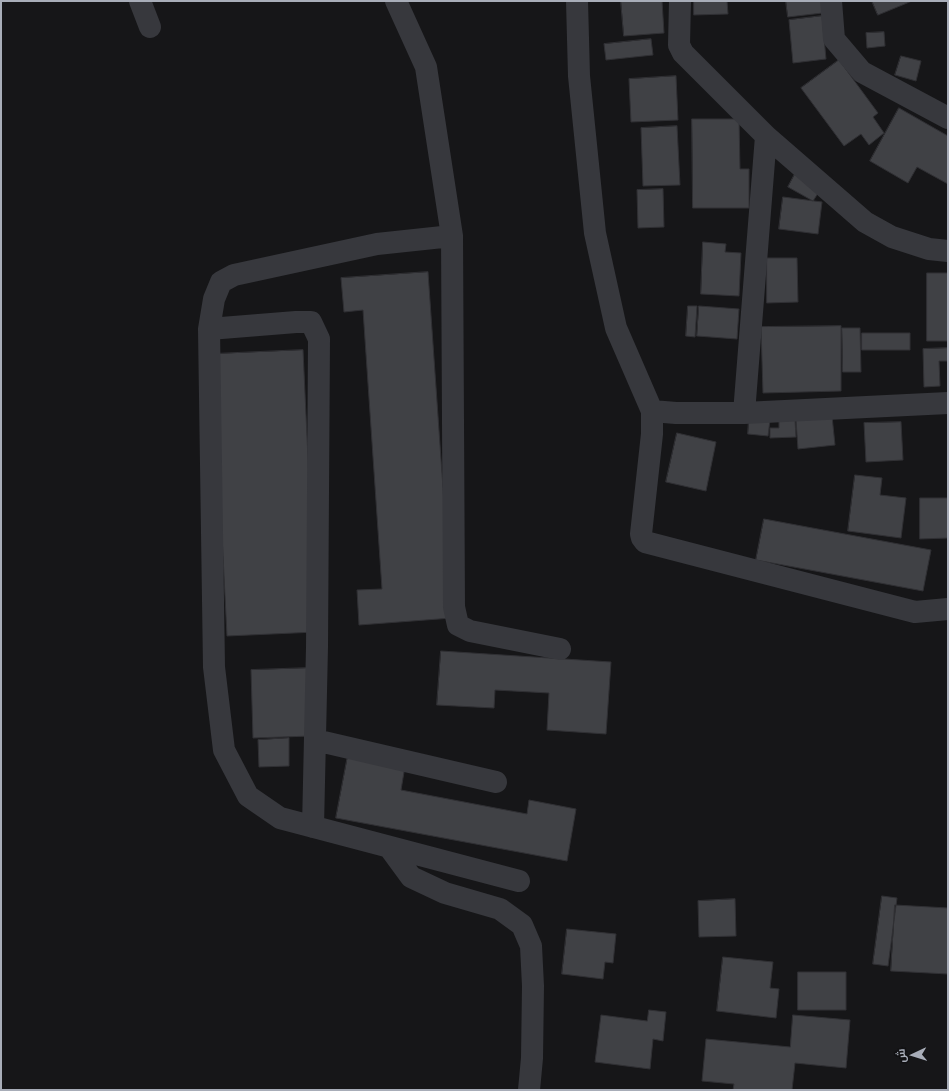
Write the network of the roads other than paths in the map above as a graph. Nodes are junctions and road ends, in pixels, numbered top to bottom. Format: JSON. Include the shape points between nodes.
{"nodes":[{"id":1,"x":140,"y":1,"type":"edge"},
{"id":2,"x":396,"y":1,"type":"edge"},
{"id":3,"x":577,"y":1,"type":"edge"},
{"id":4,"x":680,"y":1,"type":"edge"},
{"id":5,"x":831,"y":1,"type":"edge"},
{"id":6,"x":150,"y":27,"type":"dead end"},
{"id":7,"x":948,"y":118,"type":"edge"},
{"id":8,"x":766,"y":136,"type":"junction"},
{"id":9,"x":452,"y":236,"type":"junction"},
{"id":10,"x":948,"y":251,"type":"edge"},
{"id":11,"x":209,"y":329,"type":"junction"},
{"id":12,"x":948,"y":403,"type":"edge"},
{"id":13,"x":652,"y":411,"type":"junction"},
{"id":14,"x":744,"y":413,"type":"junction"},
{"id":15,"x":948,"y":609,"type":"edge"},
{"id":16,"x":560,"y":649,"type":"dead end"},
{"id":17,"x":315,"y":740,"type":"junction"},
{"id":18,"x":496,"y":782,"type":"dead end"},
{"id":19,"x":313,"y":827,"type":"junction"},
{"id":20,"x":389,"y":847,"type":"junction"},
{"id":21,"x":519,"y":881,"type":"dead end"},
{"id":22,"x":529,"y":1090,"type":"edge"}],
"edges":[{"from":1,"to":6,"type":"street"},
{"from":2,"to":9,"type":"street","via":[[426,67]]},
{"from":3,"to":13,"type":"street","via":[[579,76],[595,233],[616,328]]},
{"from":4,"to":8,"type":"street","via":[[679,45],[683,53]]},
{"from":5,"to":7,"type":"street","via":[[834,39],[862,72]]},
{"from":8,"to":10,"type":"street","via":[[865,222],[892,237]]},
{"from":8,"to":14,"type":"street"},
{"from":9,"to":11,"type":"street","via":[[377,244],[234,275],[221,282],[214,299]]},
{"from":9,"to":16,"type":"street","via":[[454,607],[458,625],[470,631]]},
{"from":11,"to":17,"type":"street","via":[[311,322],[319,339]]},
{"from":11,"to":19,"type":"street","via":[[214,667],[224,750],[248,796],[280,818]]},
{"from":12,"to":14,"type":"street"},
{"from":13,"to":14,"type":"street"},
{"from":13,"to":15,"type":"street","via":[[652,434],[641,534],[645,542],[915,612]]},
{"from":17,"to":18,"type":"street"},
{"from":17,"to":19,"type":"street"},
{"from":19,"to":20,"type":"street"},
{"from":20,"to":21,"type":"street"},
{"from":20,"to":22,"type":"street","via":[[412,877],[445,893],[500,909],[522,925],[531,946],[533,986]]}]}
